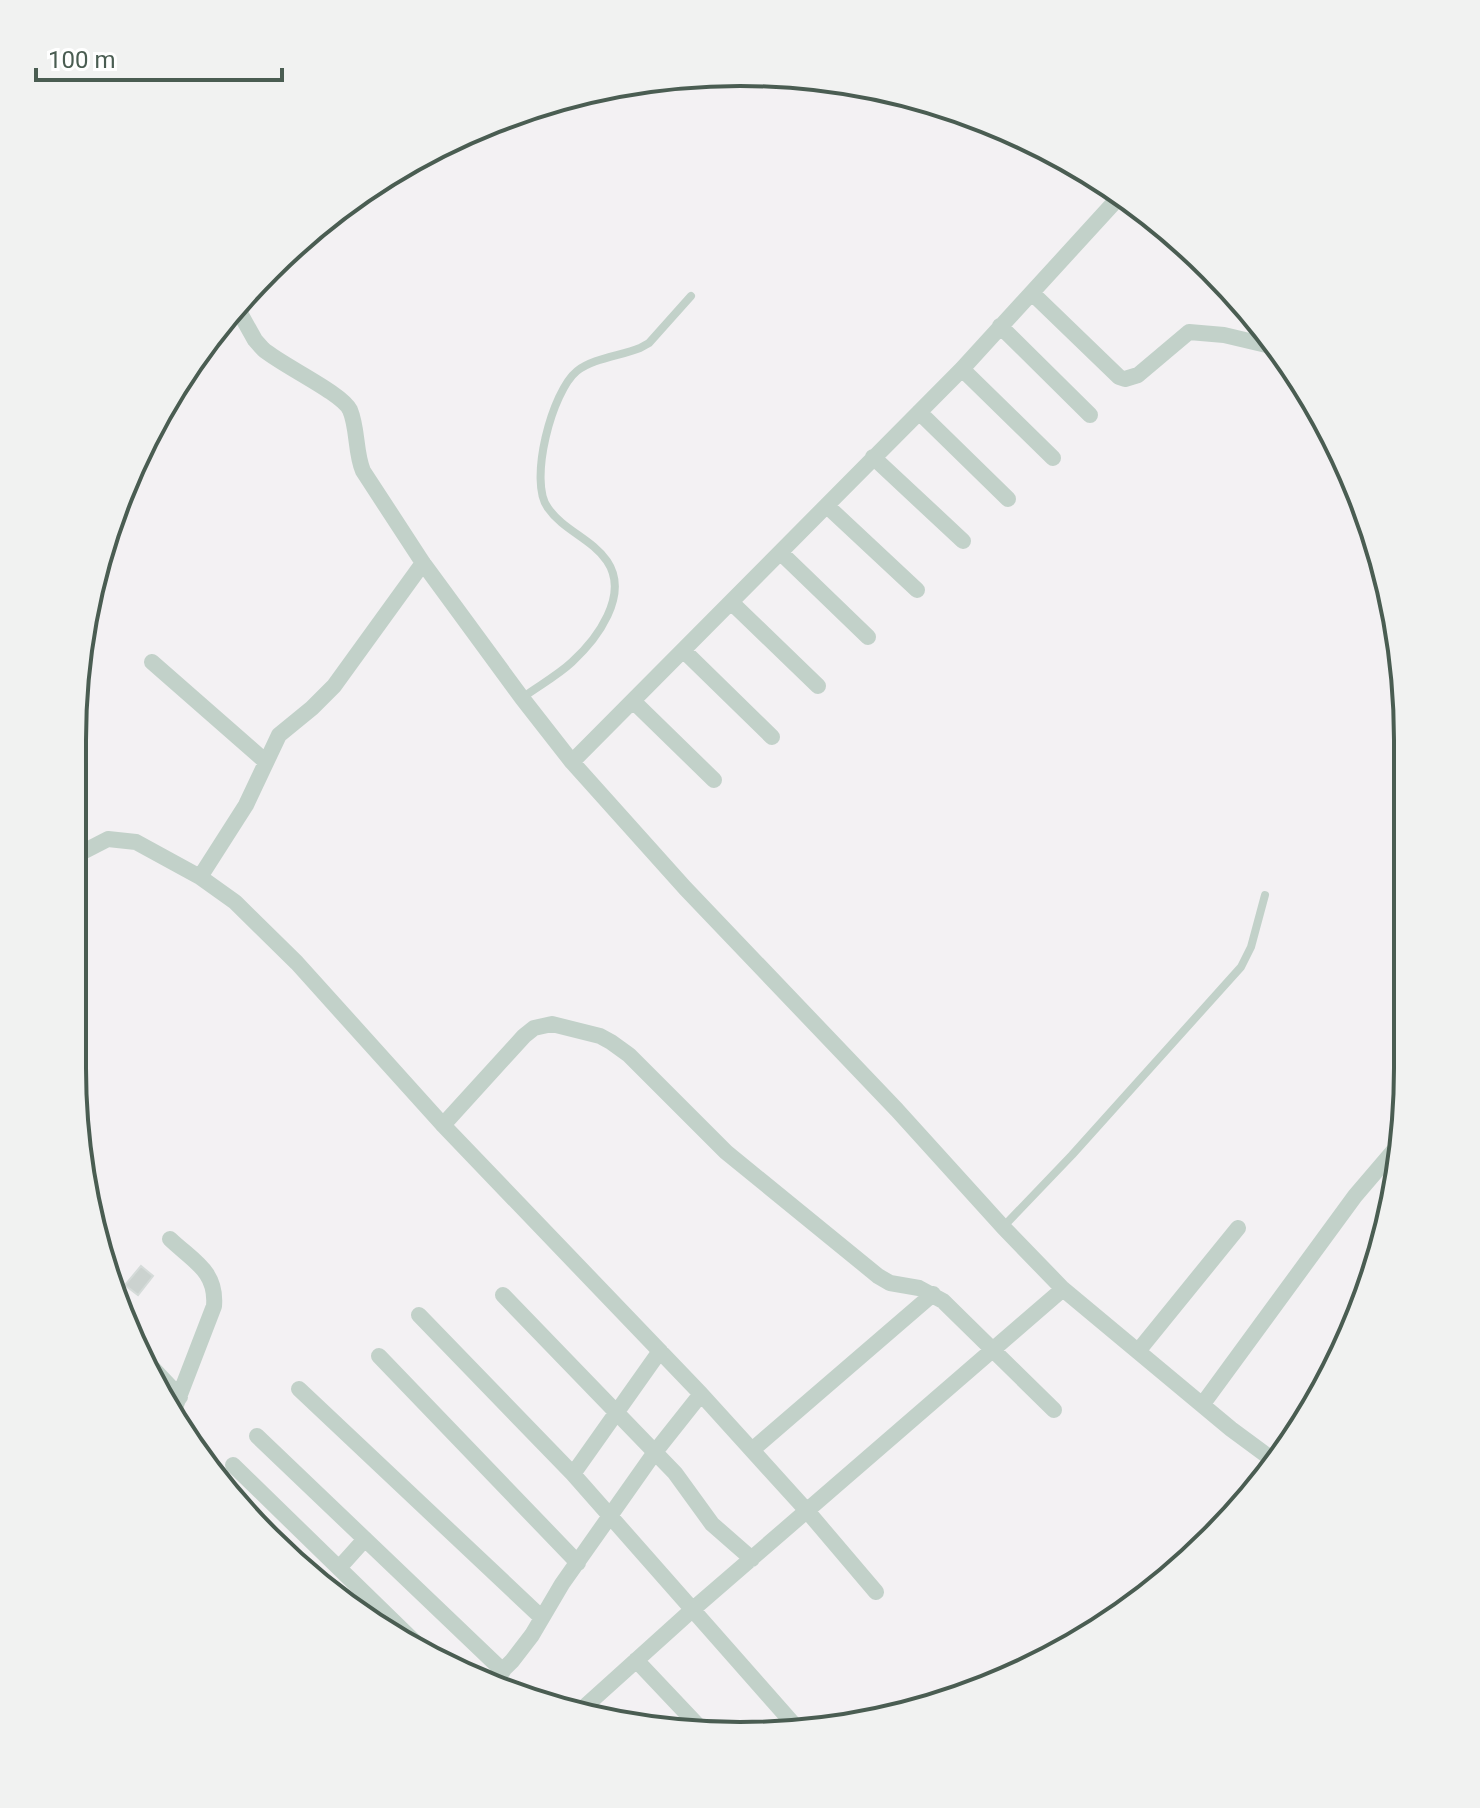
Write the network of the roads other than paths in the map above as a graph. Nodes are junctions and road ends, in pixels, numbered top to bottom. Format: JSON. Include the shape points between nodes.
{"nodes":[{"id":1,"x":1113,"y":203,"type":"edge"},
{"id":2,"x":1032,"y":293,"type":"junction"},
{"id":3,"x":691,"y":296,"type":"dead end"},
{"id":4,"x":242,"y":316,"type":"edge"},
{"id":5,"x":1000,"y":326,"type":"junction"},
{"id":6,"x":1260,"y":344,"type":"edge"},
{"id":7,"x":962,"y":369,"type":"junction"},
{"id":8,"x":919,"y":412,"type":"junction"},
{"id":9,"x":1090,"y":415,"type":"dead end"},
{"id":10,"x":873,"y":457,"type":"junction"},
{"id":11,"x":1053,"y":458,"type":"dead end"},
{"id":12,"x":1008,"y":499,"type":"dead end"},
{"id":13,"x":827,"y":506,"type":"junction"},
{"id":14,"x":963,"y":541,"type":"dead end"},
{"id":15,"x":782,"y":554,"type":"junction"},
{"id":16,"x":423,"y":563,"type":"junction"},
{"id":17,"x":917,"y":590,"type":"dead end"},
{"id":18,"x":732,"y":603,"type":"junction"},
{"id":19,"x":868,"y":637,"type":"dead end"},
{"id":20,"x":683,"y":650,"type":"junction"},
{"id":21,"x":152,"y":662,"type":"dead end"},
{"id":22,"x":818,"y":686,"type":"dead end"},
{"id":23,"x":522,"y":698,"type":"junction"},
{"id":24,"x":633,"y":701,"type":"junction"},
{"id":25,"x":772,"y":737,"type":"dead end"},
{"id":26,"x":266,"y":762,"type":"junction"},
{"id":27,"x":572,"y":762,"type":"junction"},
{"id":28,"x":714,"y":780,"type":"dead end"},
{"id":29,"x":86,"y":849,"type":"edge"},
{"id":30,"x":200,"y":877,"type":"junction"},
{"id":31,"x":1265,"y":895,"type":"dead end"},
{"id":32,"x":443,"y":1125,"type":"junction"},
{"id":33,"x":1387,"y":1158,"type":"edge"},
{"id":34,"x":1003,"y":1227,"type":"junction"},
{"id":35,"x":1238,"y":1228,"type":"dead end"},
{"id":36,"x":170,"y":1239,"type":"dead end"},
{"id":37,"x":1063,"y":1289,"type":"junction"},
{"id":38,"x":933,"y":1294,"type":"junction"},
{"id":39,"x":503,"y":1295,"type":"dead end"},
{"id":40,"x":419,"y":1315,"type":"dead end"},
{"id":41,"x":993,"y":1350,"type":"junction"},
{"id":42,"x":1139,"y":1350,"type":"junction"},
{"id":43,"x":660,"y":1351,"type":"junction"},
{"id":44,"x":379,"y":1356,"type":"dead end"},
{"id":45,"x":168,"y":1385,"type":"edge"},
{"id":46,"x":299,"y":1389,"type":"dead end"},
{"id":47,"x":701,"y":1394,"type":"junction"},
{"id":48,"x":180,"y":1397,"type":"junction"},
{"id":49,"x":178,"y":1402,"type":"edge"},
{"id":50,"x":1202,"y":1405,"type":"junction"},
{"id":51,"x":1054,"y":1410,"type":"dead end"},
{"id":52,"x":617,"y":1412,"type":"junction"},
{"id":53,"x":257,"y":1436,"type":"dead end"},
{"id":54,"x":752,"y":1450,"type":"junction"},
{"id":55,"x":655,"y":1452,"type":"junction"},
{"id":56,"x":1267,"y":1455,"type":"edge"},
{"id":57,"x":233,"y":1465,"type":"dead end"},
{"id":58,"x":573,"y":1474,"type":"junction"},
{"id":59,"x":808,"y":1512,"type":"junction"},
{"id":60,"x":611,"y":1518,"type":"junction"},
{"id":61,"x":365,"y":1539,"type":"junction"},
{"id":62,"x":752,"y":1559,"type":"junction"},
{"id":63,"x":578,"y":1563,"type":"junction"},
{"id":64,"x":339,"y":1568,"type":"junction"},
{"id":65,"x":876,"y":1592,"type":"dead end"},
{"id":66,"x":692,"y":1610,"type":"junction"},
{"id":67,"x":542,"y":1618,"type":"junction"},
{"id":68,"x":396,"y":1624,"type":"edge"},
{"id":69,"x":636,"y":1660,"type":"junction"},
{"id":70,"x":503,"y":1671,"type":"junction"},
{"id":71,"x":498,"y":1675,"type":"edge"},
{"id":72,"x":589,"y":1704,"type":"edge"},
{"id":73,"x":790,"y":1720,"type":"edge"},
{"id":74,"x":693,"y":1721,"type":"edge"}],
"edges":[{"from":1,"to":2,"type":"street"},
{"from":2,"to":5,"type":"street"},
{"from":2,"to":6,"type":"street","via":[[1125,379],[1138,375],[1189,332]]},
{"from":3,"to":23,"type":"lane","via":[[649,343],[579,370],[557,399],[547,428],[543,499],[608,563],[616,578],[615,593],[608,616],[571,663]]},
{"from":4,"to":16,"type":"street","via":[[263,349],[346,404],[363,471]]},
{"from":5,"to":7,"type":"street"},
{"from":5,"to":9,"type":"street"},
{"from":7,"to":8,"type":"street"},
{"from":7,"to":11,"type":"street"},
{"from":8,"to":10,"type":"street"},
{"from":8,"to":12,"type":"street"},
{"from":10,"to":13,"type":"street"},
{"from":10,"to":14,"type":"street"},
{"from":13,"to":15,"type":"street"},
{"from":13,"to":17,"type":"street"},
{"from":15,"to":18,"type":"street"},
{"from":15,"to":19,"type":"street"},
{"from":16,"to":23,"type":"street"},
{"from":16,"to":26,"type":"street","via":[[334,686],[279,735]]},
{"from":18,"to":20,"type":"street"},
{"from":18,"to":22,"type":"street"},
{"from":20,"to":24,"type":"street"},
{"from":20,"to":25,"type":"street"},
{"from":21,"to":26,"type":"street"},
{"from":23,"to":27,"type":"street"},
{"from":24,"to":27,"type":"street"},
{"from":24,"to":28,"type":"street"},
{"from":26,"to":30,"type":"street","via":[[246,805]]},
{"from":27,"to":34,"type":"street"},
{"from":29,"to":30,"type":"street","via":[[108,839],[136,842]]},
{"from":30,"to":32,"type":"street","via":[[235,902],[297,963]]},
{"from":31,"to":34,"type":"lane","via":[[1241,967]]},
{"from":32,"to":38,"type":"street","via":[[534,1028],[552,1024],[600,1036],[629,1055],[726,1152],[878,1276]]},
{"from":32,"to":43,"type":"street"},
{"from":33,"to":50,"type":"street"},
{"from":34,"to":37,"type":"street"},
{"from":35,"to":42,"type":"street"},
{"from":36,"to":48,"type":"street","via":[[210,1276],[214,1289],[214,1306]]},
{"from":37,"to":41,"type":"street"},
{"from":37,"to":42,"type":"street"},
{"from":38,"to":41,"type":"street"},
{"from":38,"to":54,"type":"street"},
{"from":39,"to":52,"type":"street"},
{"from":40,"to":58,"type":"street"},
{"from":41,"to":51,"type":"street"},
{"from":41,"to":59,"type":"street"},
{"from":42,"to":50,"type":"street"},
{"from":43,"to":47,"type":"street"},
{"from":43,"to":52,"type":"street"},
{"from":44,"to":63,"type":"street"},
{"from":45,"to":48,"type":"street"},
{"from":46,"to":67,"type":"street"},
{"from":47,"to":54,"type":"street"},
{"from":47,"to":55,"type":"street"},
{"from":48,"to":49,"type":"street"},
{"from":50,"to":56,"type":"street"},
{"from":52,"to":55,"type":"street"},
{"from":52,"to":58,"type":"street"},
{"from":53,"to":61,"type":"street"},
{"from":54,"to":59,"type":"street"},
{"from":55,"to":60,"type":"street"},
{"from":55,"to":62,"type":"street","via":[[712,1524]]},
{"from":57,"to":64,"type":"street"},
{"from":58,"to":60,"type":"street"},
{"from":59,"to":62,"type":"street"},
{"from":59,"to":65,"type":"street"},
{"from":60,"to":63,"type":"street"},
{"from":60,"to":66,"type":"street"},
{"from":61,"to":64,"type":"street"},
{"from":61,"to":70,"type":"street"},
{"from":62,"to":66,"type":"street"},
{"from":63,"to":67,"type":"street"},
{"from":64,"to":68,"type":"street"},
{"from":66,"to":69,"type":"street"},
{"from":66,"to":73,"type":"street"},
{"from":67,"to":70,"type":"street"},
{"from":69,"to":72,"type":"street"},
{"from":69,"to":74,"type":"street"},
{"from":70,"to":71,"type":"street"}]}
